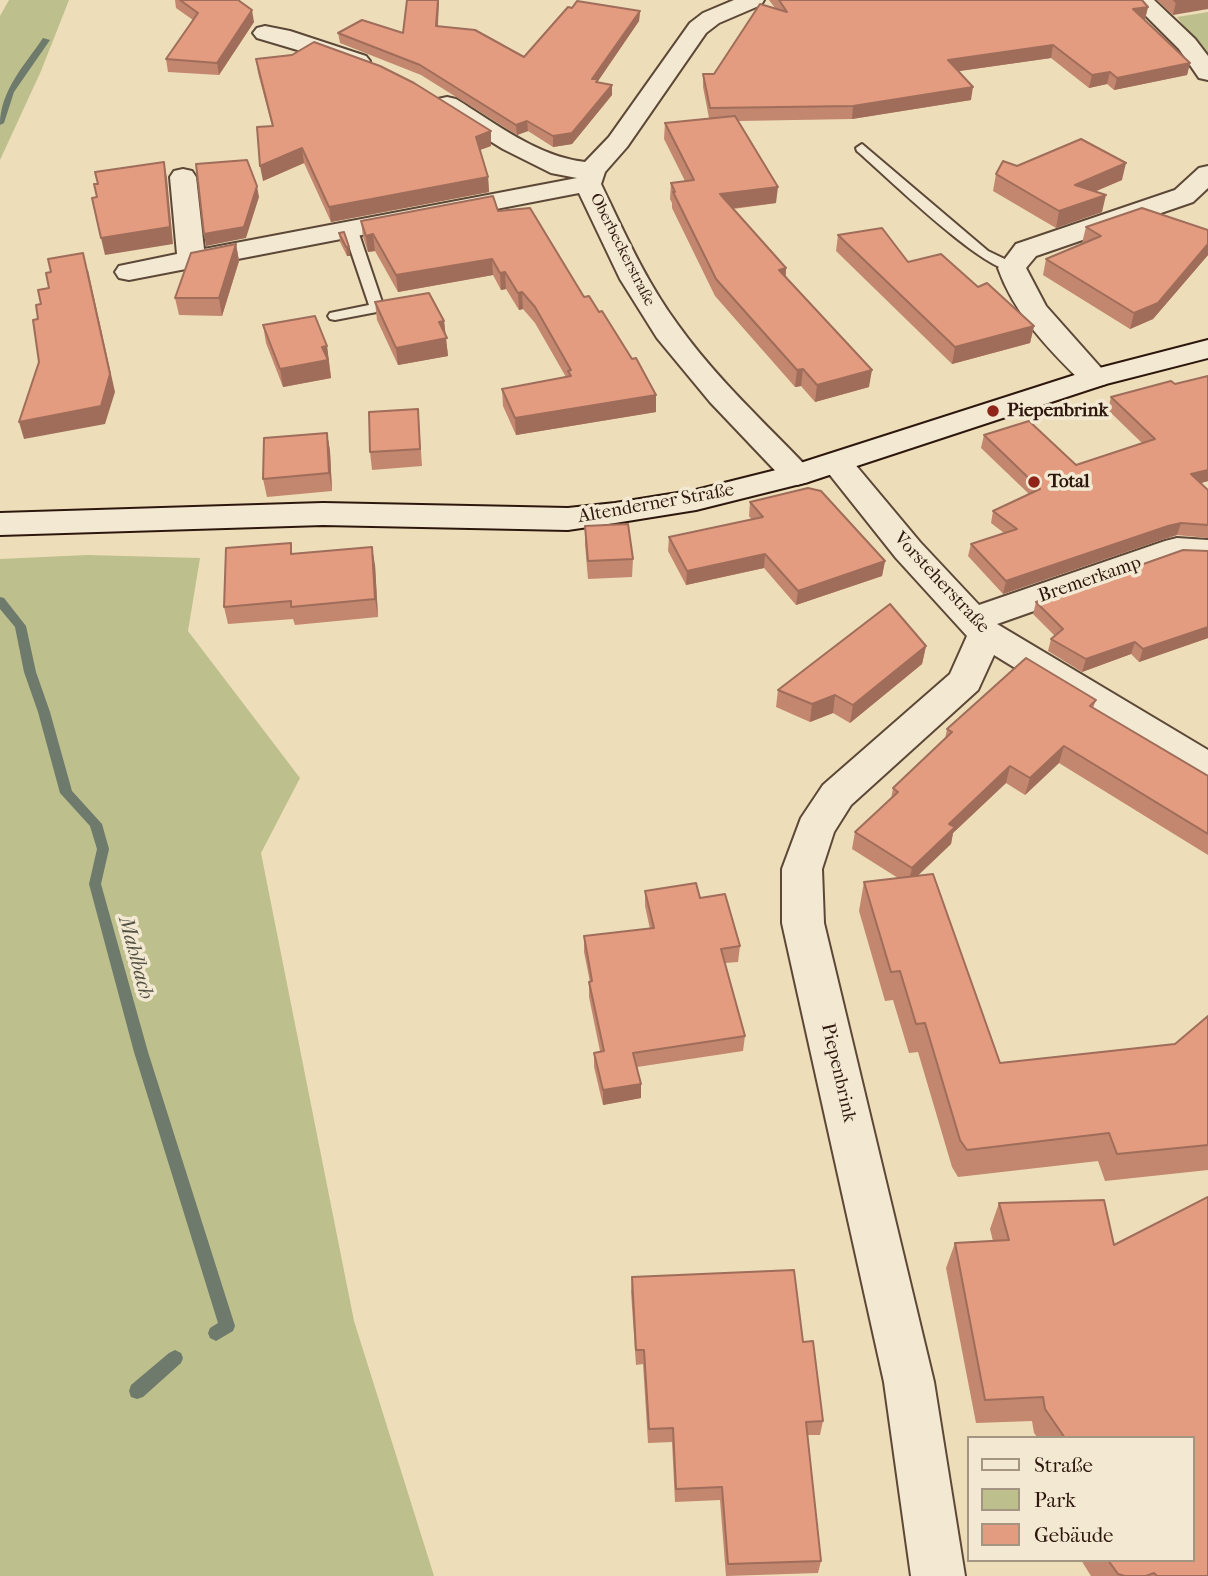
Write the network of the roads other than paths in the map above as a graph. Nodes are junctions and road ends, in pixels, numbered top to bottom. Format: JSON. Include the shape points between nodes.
{"nodes":[{"id":1,"x":753,"y":0,"type":"edge"},
{"id":2,"x":1141,"y":0,"type":"edge"},
{"id":3,"x":265,"y":33,"type":"dead end"},
{"id":4,"x":382,"y":70,"type":"edge"},
{"id":5,"x":1208,"y":73,"type":"edge"},
{"id":6,"x":424,"y":89,"type":"edge"},
{"id":7,"x":862,"y":148,"type":"dead end"},
{"id":8,"x":1208,"y":174,"type":"edge"},
{"id":9,"x":183,"y":177,"type":"dead end"},
{"id":10,"x":590,"y":177,"type":"junction"},
{"id":11,"x":350,"y":228,"type":"junction"},
{"id":12,"x":191,"y":260,"type":"junction"},
{"id":13,"x":1012,"y":268,"type":"junction"},
{"id":14,"x":129,"y":272,"type":"dead end"},
{"id":15,"x":335,"y":316,"type":"dead end"},
{"id":16,"x":1208,"y":349,"type":"edge"},
{"id":17,"x":1095,"y":378,"type":"junction"},
{"id":18,"x":837,"y":463,"type":"junction"},
{"id":19,"x":797,"y":475,"type":"junction"},
{"id":20,"x":0,"y":524,"type":"edge"},
{"id":21,"x":1208,"y":551,"type":"edge"},
{"id":22,"x":979,"y":627,"type":"junction"},
{"id":23,"x":1208,"y":768,"type":"edge"},
{"id":24,"x":937,"y":1576,"type":"edge"}],
"edges":[{"from":1,"to":10,"type":"street","name":"Oberbeckerstraße","via":[[698,28]]},
{"from":2,"to":5,"type":"street"},
{"from":3,"to":4,"type":"street"},
{"from":6,"to":10,"type":"street","via":[[512,144]]},
{"from":7,"to":13,"type":"lane","via":[[983,254]]},
{"from":8,"to":13,"type":"street","via":[[1184,196],[1026,250]]},
{"from":9,"to":12,"type":"street"},
{"from":10,"to":11,"type":"street"},
{"from":10,"to":19,"type":"street","name":"Oberbeckerstraße","via":[[650,307],[710,386]]},
{"from":11,"to":12,"type":"street"},
{"from":11,"to":15,"type":"lane","via":[[377,307]]},
{"from":12,"to":14,"type":"street"},
{"from":13,"to":17,"type":"street","via":[[1016,282],[1069,354]]},
{"from":16,"to":17,"type":"street","name":"Altenderner Straße"},
{"from":17,"to":18,"type":"street","name":"Altenderner Straße"},
{"from":18,"to":19,"type":"street","name":"Altenderner Straße"},
{"from":18,"to":22,"type":"street","name":"Vorsteherstraße"},
{"from":19,"to":20,"type":"street","name":"Altenderner Straße","via":[[696,500],[568,519],[335,513]]},
{"from":21,"to":22,"type":"street","name":"Bremerkamp","via":[[1177,550]]},
{"from":22,"to":23,"type":"street","name":"Vorsteherstraße"},
{"from":22,"to":24,"type":"street","name":"Piepenbrink","via":[[965,681],[837,795],[815,829],[802,869],[803,923],[909,1382]]}]}
